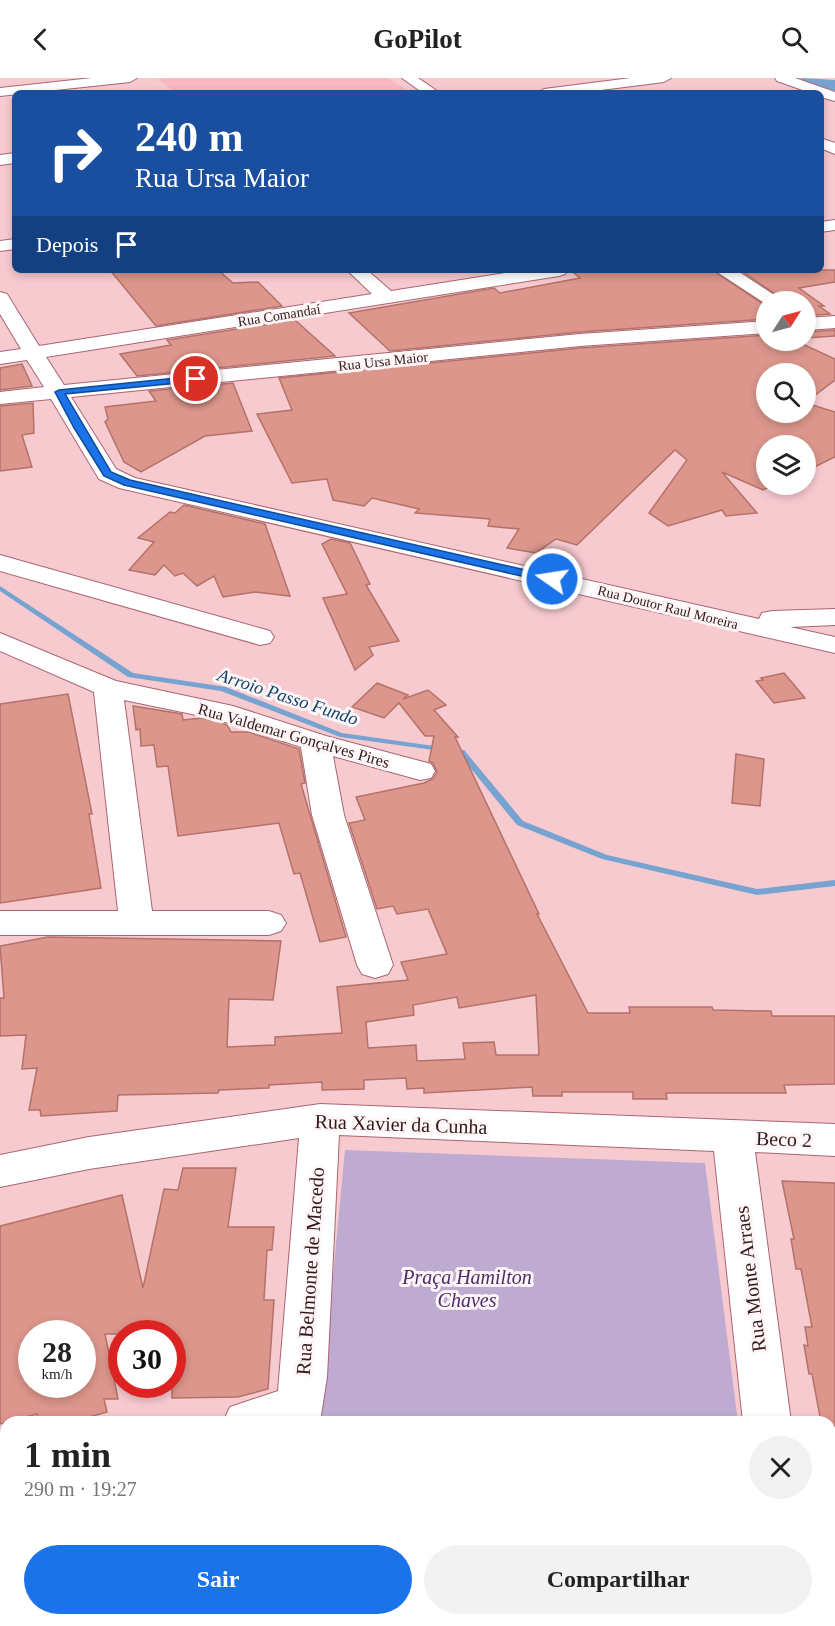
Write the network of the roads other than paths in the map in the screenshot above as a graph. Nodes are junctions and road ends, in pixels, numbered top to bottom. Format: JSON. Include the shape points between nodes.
{"nodes":[{"id":1,"x":409,"y":78,"type":"edge"},
{"id":2,"x":664,"y":78,"type":"edge"},
{"id":3,"x":782,"y":78,"type":"edge"},
{"id":4,"x":136,"y":80,"type":"edge"},
{"id":5,"x":23,"y":90,"type":"edge"},
{"id":6,"x":428,"y":90,"type":"edge"},
{"id":7,"x":568,"y":90,"type":"edge"},
{"id":8,"x":815,"y":90,"type":"edge"},
{"id":9,"x":359,"y":273,"type":"edge"},
{"id":10,"x":541,"y":273,"type":"edge"},
{"id":11,"x":728,"y":273,"type":"edge"},
{"id":12,"x":758,"y":291,"type":"edge"},
{"id":13,"x":0,"y":298,"type":"edge"},
{"id":14,"x":388,"y":298,"type":"junction"},
{"id":15,"x":816,"y":322,"type":"edge"},
{"id":16,"x":835,"y":322,"type":"edge"},
{"id":17,"x":756,"y":328,"type":"edge"},
{"id":18,"x":36,"y":353,"type":"junction"},
{"id":19,"x":0,"y":358,"type":"edge"},
{"id":20,"x":59,"y":392,"type":"junction"},
{"id":21,"x":0,"y":398,"type":"edge"},
{"id":22,"x":0,"y":563,"type":"edge"},
{"id":23,"x":835,"y":617,"type":"edge"},
{"id":24,"x":725,"y":621,"type":"junction"},
{"id":25,"x":260,"y":637,"type":"dead end"},
{"id":26,"x":0,"y":641,"type":"edge"},
{"id":27,"x":835,"y":645,"type":"edge"},
{"id":28,"x":108,"y":688,"type":"junction"},
{"id":29,"x":315,"y":742,"type":"junction"},
{"id":30,"x":420,"y":771,"type":"dead end"},
{"id":31,"x":136,"y":921,"type":"junction"},
{"id":32,"x":0,"y":923,"type":"edge"},
{"id":33,"x":269,"y":923,"type":"dead end"},
{"id":34,"x":375,"y":965,"type":"dead end"},
{"id":35,"x":320,"y":1119,"type":"junction"},
{"id":36,"x":733,"y":1137,"type":"junction"},
{"id":37,"x":835,"y":1140,"type":"edge"},
{"id":38,"x":0,"y":1171,"type":"edge"},
{"id":39,"x":297,"y":1415,"type":"edge"},
{"id":40,"x":766,"y":1416,"type":"edge"}],
"edges":[{"from":1,"to":6,"type":"street"},
{"from":2,"to":7,"type":"street"},
{"from":3,"to":8,"type":"street"},
{"from":4,"to":5,"type":"street"},
{"from":9,"to":14,"type":"street"},
{"from":10,"to":14,"type":"street","name":"Rua Comandaí"},
{"from":11,"to":12,"type":"street"},
{"from":13,"to":18,"type":"street","name":"Rua Doutor Raul Moreira"},
{"from":14,"to":18,"type":"street","name":"Rua Comandaí"},
{"from":15,"to":16,"type":"street"},
{"from":17,"to":20,"type":"street","name":"Rua Ursa Maior","via":[[580,340]]},
{"from":18,"to":19,"type":"street","name":"Rua Comandaí"},
{"from":18,"to":20,"type":"street","name":"Rua Doutor Raul Moreira"},
{"from":20,"to":21,"type":"street","name":"Rua Ursa Maior"},
{"from":20,"to":24,"type":"street","name":"Rua Doutor Raul Moreira","via":[[107,474],[127,483]]},
{"from":22,"to":25,"type":"street"},
{"from":23,"to":24,"type":"street"},
{"from":24,"to":27,"type":"street","name":"Rua Doutor Raul Moreira"},
{"from":26,"to":28,"type":"street","name":"Rua Valdemar Gonçalves Pires"},
{"from":28,"to":29,"type":"street","name":"Rua Valdemar Gonçalves Pires","via":[[222,712]]},
{"from":28,"to":31,"type":"street"},
{"from":29,"to":30,"type":"street","name":"Rua Valdemar Gonçalves Pires"},
{"from":29,"to":34,"type":"street","via":[[328,815]]},
{"from":31,"to":32,"type":"street"},
{"from":31,"to":33,"type":"street"},
{"from":35,"to":36,"type":"street","name":"Rua Xavier da Cunha"},
{"from":35,"to":38,"type":"street","name":"Rua Xavier da Cunha","via":[[89,1153]]},
{"from":35,"to":39,"type":"street","name":"Rua Belmonte de Macedo","via":[[304,1377]]},
{"from":36,"to":37,"type":"street","name":"Beco 2"},
{"from":36,"to":40,"type":"street","name":"Rua Monte Arraes"}]}
